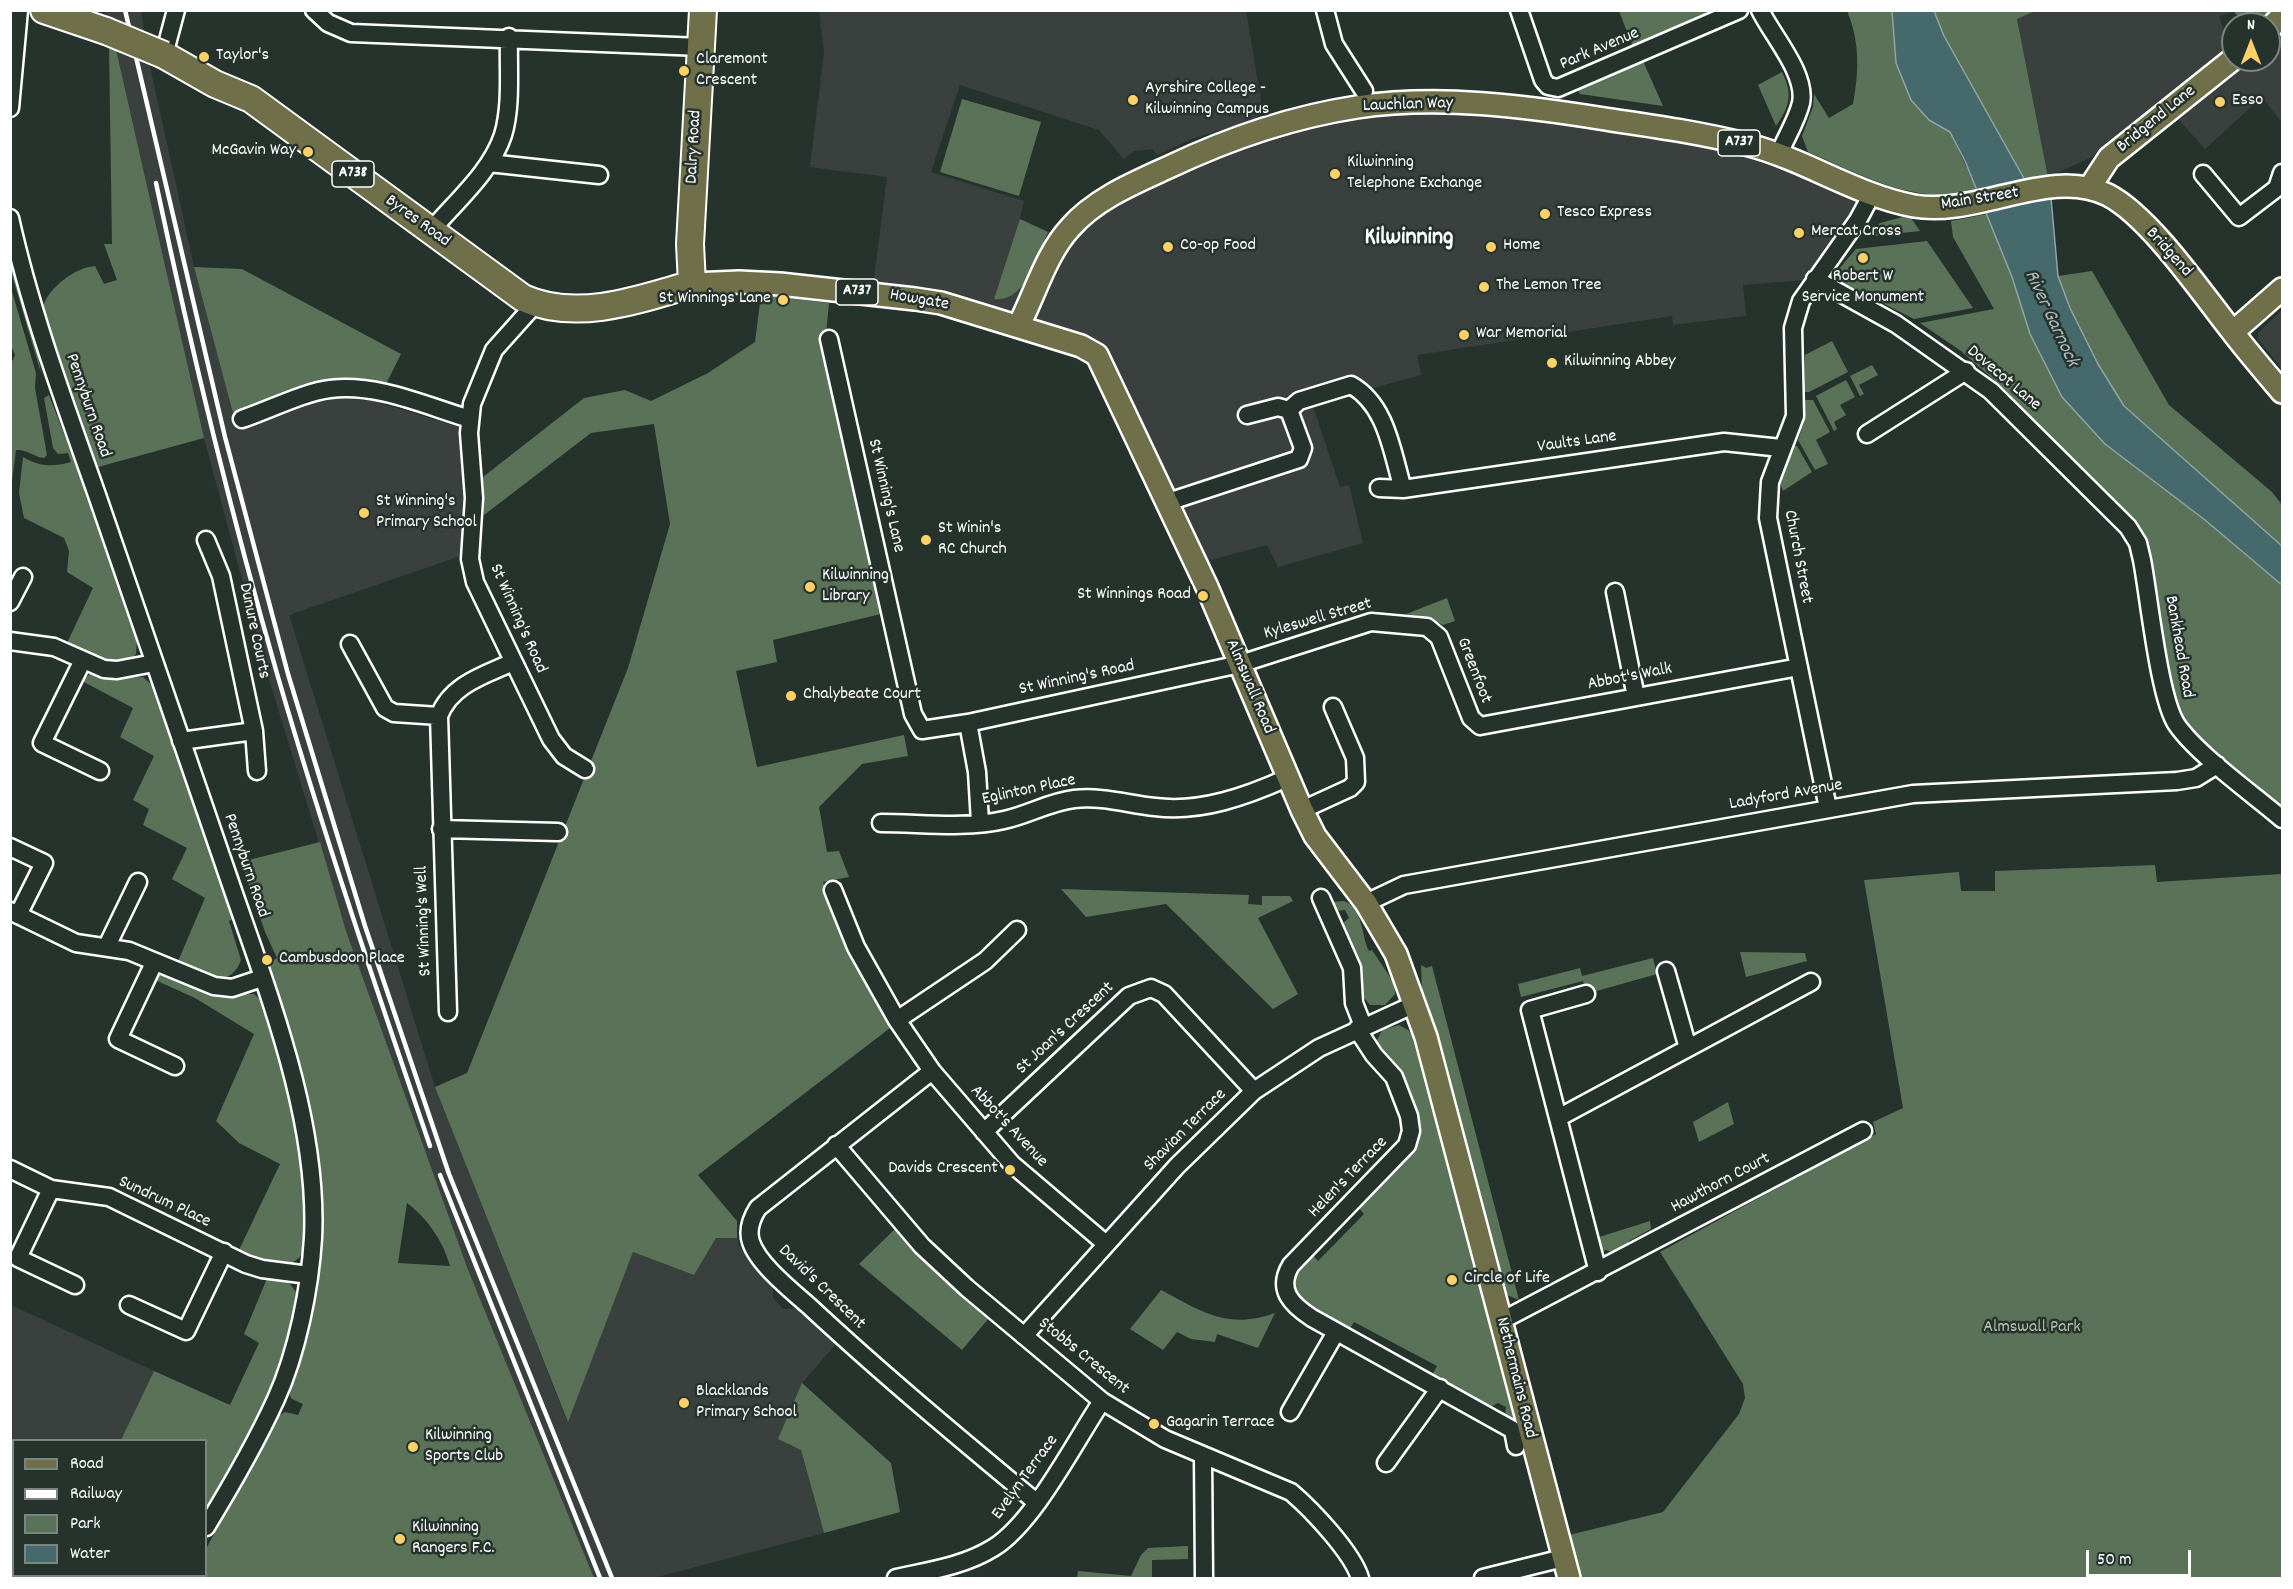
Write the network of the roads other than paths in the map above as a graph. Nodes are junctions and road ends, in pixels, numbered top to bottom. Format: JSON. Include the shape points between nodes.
{"nodes":[{"id":1,"x":20,"y":10,"type":"edge"},
{"id":2,"x":44,"y":10,"type":"edge"},
{"id":3,"x":177,"y":10,"type":"edge"},
{"id":4,"x":314,"y":10,"type":"edge"},
{"id":5,"x":703,"y":10,"type":"edge"},
{"id":6,"x":1325,"y":10,"type":"edge"},
{"id":7,"x":1519,"y":10,"type":"edge"},
{"id":8,"x":1739,"y":10,"type":"edge"},
{"id":9,"x":1760,"y":10,"type":"edge"},
{"id":10,"x":509,"y":37,"type":"junction"},
{"id":11,"x":701,"y":47,"type":"junction"},
{"id":12,"x":164,"y":56,"type":"junction"},
{"id":13,"x":2221,"y":69,"type":"edge"},
{"id":14,"x":1364,"y":92,"type":"dead end"},
{"id":15,"x":10,"y":108,"type":"edge"},
{"id":16,"x":1779,"y":154,"type":"junction"},
{"id":17,"x":489,"y":163,"type":"junction"},
{"id":18,"x":2204,"y":174,"type":"dead end"},
{"id":19,"x":599,"y":175,"type":"dead end"},
{"id":20,"x":2282,"y":177,"type":"edge"},
{"id":21,"x":2090,"y":187,"type":"junction"},
{"id":22,"x":1872,"y":194,"type":"junction"},
{"id":23,"x":10,"y":218,"type":"edge"},
{"id":24,"x":430,"y":232,"type":"junction"},
{"id":25,"x":1815,"y":279,"type":"junction"},
{"id":26,"x":693,"y":284,"type":"junction"},
{"id":27,"x":2283,"y":289,"type":"edge"},
{"id":28,"x":536,"y":303,"type":"junction"},
{"id":29,"x":1019,"y":325,"type":"junction"},
{"id":30,"x":2233,"y":333,"type":"junction"},
{"id":31,"x":829,"y":339,"type":"dead end"},
{"id":32,"x":1100,"y":359,"type":"joint"},
{"id":33,"x":1966,"y":371,"type":"junction"},
{"id":34,"x":2283,"y":392,"type":"edge"},
{"id":35,"x":1289,"y":410,"type":"junction"},
{"id":36,"x":1246,"y":416,"type":"dead end"},
{"id":37,"x":242,"y":419,"type":"dead end"},
{"id":38,"x":470,"y":419,"type":"junction"},
{"id":39,"x":1868,"y":434,"type":"dead end"},
{"id":40,"x":1781,"y":448,"type":"junction"},
{"id":41,"x":1379,"y":488,"type":"dead end"},
{"id":42,"x":1403,"y":489,"type":"junction"},
{"id":43,"x":1168,"y":502,"type":"junction"},
{"id":44,"x":206,"y":540,"type":"dead end"},
{"id":45,"x":2138,"y":543,"type":"joint"},
{"id":46,"x":23,"y":577,"type":"dead end"},
{"id":47,"x":1614,"y":592,"type":"dead end"},
{"id":48,"x":10,"y":602,"type":"edge"},
{"id":49,"x":1439,"y":637,"type":"joint"},
{"id":50,"x":10,"y":641,"type":"edge"},
{"id":51,"x":350,"y":644,"type":"dead end"},
{"id":52,"x":83,"y":660,"type":"junction"},
{"id":53,"x":513,"y":662,"type":"junction"},
{"id":54,"x":154,"y":663,"type":"junction"},
{"id":55,"x":1240,"y":664,"type":"junction"},
{"id":56,"x":1799,"y":666,"type":"junction"},
{"id":57,"x":1636,"y":697,"type":"junction"},
{"id":58,"x":1333,"y":707,"type":"dead end"},
{"id":59,"x":439,"y":716,"type":"junction"},
{"id":60,"x":1471,"y":718,"type":"joint"},
{"id":61,"x":968,"y":723,"type":"junction"},
{"id":62,"x":922,"y":730,"type":"joint"},
{"id":63,"x":254,"y":732,"type":"junction"},
{"id":64,"x":181,"y":741,"type":"junction"},
{"id":65,"x":2217,"y":765,"type":"junction"},
{"id":66,"x":585,"y":769,"type":"dead end"},
{"id":67,"x":100,"y":771,"type":"dead end"},
{"id":68,"x":257,"y":771,"type":"dead end"},
{"id":69,"x":1287,"y":778,"type":"junction"},
{"id":70,"x":1828,"y":808,"type":"junction"},
{"id":71,"x":1302,"y":810,"type":"junction"},
{"id":72,"x":2283,"y":819,"type":"edge"},
{"id":73,"x":980,"y":822,"type":"junction"},
{"id":74,"x":882,"y":823,"type":"dead end"},
{"id":75,"x":441,"y":829,"type":"junction"},
{"id":76,"x":558,"y":832,"type":"dead end"},
{"id":77,"x":10,"y":847,"type":"edge"},
{"id":78,"x":138,"y":882,"type":"dead end"},
{"id":79,"x":833,"y":890,"type":"dead end"},
{"id":80,"x":1321,"y":898,"type":"dead end"},
{"id":81,"x":1366,"y":903,"type":"junction"},
{"id":82,"x":14,"y":913,"type":"edge"},
{"id":83,"x":1017,"y":930,"type":"dead end"},
{"id":84,"x":107,"y":946,"type":"junction"},
{"id":85,"x":154,"y":963,"type":"junction"},
{"id":86,"x":1666,"y":971,"type":"dead end"},
{"id":87,"x":262,"y":978,"type":"junction"},
{"id":88,"x":1811,"y":982,"type":"dead end"},
{"id":89,"x":1586,"y":994,"type":"dead end"},
{"id":90,"x":1415,"y":1004,"type":"junction"},
{"id":91,"x":448,"y":1012,"type":"dead end"},
{"id":92,"x":897,"y":1020,"type":"junction"},
{"id":93,"x":1360,"y":1027,"type":"junction"},
{"id":94,"x":1688,"y":1048,"type":"junction"},
{"id":95,"x":175,"y":1066,"type":"dead end"},
{"id":96,"x":932,"y":1071,"type":"junction"},
{"id":97,"x":1254,"y":1090,"type":"junction"},
{"id":98,"x":1558,"y":1118,"type":"junction"},
{"id":99,"x":1863,"y":1131,"type":"dead end"},
{"id":100,"x":984,"y":1132,"type":"junction"},
{"id":101,"x":836,"y":1145,"type":"junction"},
{"id":102,"x":10,"y":1169,"type":"edge"},
{"id":103,"x":51,"y":1189,"type":"junction"},
{"id":104,"x":1106,"y":1244,"type":"junction"},
{"id":105,"x":224,"y":1252,"type":"junction"},
{"id":106,"x":1598,"y":1272,"type":"junction"},
{"id":107,"x":309,"y":1275,"type":"junction"},
{"id":108,"x":75,"y":1286,"type":"dead end"},
{"id":109,"x":129,"y":1305,"type":"dead end"},
{"id":110,"x":1501,"y":1321,"type":"junction"},
{"id":111,"x":1336,"y":1332,"type":"junction"},
{"id":112,"x":1024,"y":1336,"type":"junction"},
{"id":113,"x":1440,"y":1388,"type":"junction"},
{"id":114,"x":1102,"y":1401,"type":"junction"},
{"id":115,"x":1290,"y":1412,"type":"dead end"},
{"id":116,"x":1516,"y":1446,"type":"dead end"},
{"id":117,"x":1203,"y":1456,"type":"junction"},
{"id":118,"x":1386,"y":1463,"type":"dead end"},
{"id":119,"x":1036,"y":1502,"type":"junction"},
{"id":120,"x":207,"y":1525,"type":"edge"},
{"id":121,"x":1563,"y":1558,"type":"junction"},
{"id":122,"x":896,"y":1578,"type":"edge"},
{"id":123,"x":1204,"y":1578,"type":"edge"},
{"id":124,"x":1360,"y":1578,"type":"edge"},
{"id":125,"x":1483,"y":1578,"type":"edge"},
{"id":126,"x":1569,"y":1578,"type":"edge"}],
"edges":[{"from":1,"to":15,"type":"street"},
{"from":2,"to":12,"type":"highway","number":"A738","bridge":true},
{"from":3,"to":12,"type":"street"},
{"from":4,"to":10,"type":"street","via":[[351,33]]},
{"from":5,"to":11,"type":"highway","name":"Dalry Road"},
{"from":6,"to":14,"type":"street","via":[[1334,44]]},
{"from":7,"to":8,"type":"street","name":"Park Avenue","via":[[1543,80],[1552,88],[1563,87]]},
{"from":9,"to":16,"type":"street","via":[[1797,75],[1802,92],[1800,109]]},
{"from":10,"to":11,"type":"street"},
{"from":10,"to":17,"type":"street","via":[[506,122]]},
{"from":11,"to":26,"type":"highway","name":"Dalry Road","via":[[690,250]]},
{"from":12,"to":24,"type":"highway","name":"Byres Road","number":"A738","via":[[251,99]]},
{"from":13,"to":21,"type":"main road","name":"Bridgend Lane","via":[[2109,158]]},
{"from":16,"to":22,"type":"main road","name":"Lauchlan Way","number":"A737"},
{"from":16,"to":29,"type":"main road","name":"Lauchlan Way","number":"A737","via":[[1674,130],[1497,105],[1425,102],[1308,117],[1200,153],[1096,205],[1062,238]]},
{"from":17,"to":19,"type":"street"},
{"from":17,"to":24,"type":"street"},
{"from":18,"to":20,"type":"street","via":[[2239,217],[2277,188]]},
{"from":21,"to":22,"type":"main road","name":"Main Street","number":"A737","via":[[2052,187],[1964,206],[1916,206]]},
{"from":21,"to":30,"type":"main road","name":"Bridgend","number":"A737","via":[[2121,204],[2157,238]]},
{"from":22,"to":25,"type":"street","name":"Church Street"},
{"from":23,"to":54,"type":"street","name":"Pennyburn Road","via":[[40,330]]},
{"from":24,"to":28,"type":"highway","name":"Byres Road","number":"A738","via":[[511,291]]},
{"from":25,"to":33,"type":"street","name":"Dovecot Lane","via":[[1896,324]]},
{"from":25,"to":40,"type":"street","name":"Church Street","via":[[1801,301],[1792,328],[1795,416]]},
{"from":26,"to":28,"type":"highway","name":"Byres Road","number":"A738","via":[[618,304],[571,309]]},
{"from":26,"to":29,"type":"main road","name":"Howgate","number":"A737","via":[[780,284],[906,297]]},
{"from":27,"to":30,"type":"main road"},
{"from":28,"to":38,"type":"street","name":"St Winning's Road","via":[[494,351],[477,387]]},
{"from":29,"to":32,"type":"main road","name":"Howgate","via":[[1081,346]]},
{"from":30,"to":34,"type":"main road","number":"A737"},
{"from":31,"to":62,"type":"street","name":"St Winning's Lane","via":[[913,714]]},
{"from":32,"to":43,"type":"main road","name":"Almswall Road"},
{"from":33,"to":39,"type":"street"},
{"from":33,"to":45,"type":"street","name":"Dovecot Lane","via":[[2011,409],[2128,527]]},
{"from":35,"to":36,"type":"street","via":[[1278,407]]},
{"from":35,"to":42,"type":"street","via":[[1299,400],[1352,385],[1362,391],[1382,418]]},
{"from":35,"to":43,"type":"street","via":[[1303,448],[1299,459]]},
{"from":37,"to":38,"type":"street","via":[[327,389],[349,387]]},
{"from":38,"to":53,"type":"street","name":"St Winning's Road","via":[[472,571]]},
{"from":40,"to":42,"type":"street","name":"Vaults Lane","via":[[1724,442]]},
{"from":40,"to":56,"type":"street","name":"Church Street","via":[[1770,482],[1767,509]]},
{"from":41,"to":42,"type":"street","name":"Vaults Lane"},
{"from":43,"to":55,"type":"main road","name":"Almswall Road"},
{"from":44,"to":63,"type":"street","name":"Dunure Courts","via":[[221,576]]},
{"from":45,"to":65,"type":"street","name":"Bankhead Road","via":[[2170,711],[2176,724]]},
{"from":46,"to":48,"type":"street"},
{"from":47,"to":57,"type":"street"},
{"from":49,"to":55,"type":"street","name":"Kyleswell Street","via":[[1428,627],[1379,620]]},
{"from":49,"to":60,"type":"street","name":"Greenfoot"},
{"from":50,"to":52,"type":"street","via":[[44,645]]},
{"from":51,"to":59,"type":"street","via":[[385,708]]},
{"from":52,"to":54,"type":"street","via":[[117,670]]},
{"from":52,"to":67,"type":"street","via":[[42,743]]},
{"from":53,"to":59,"type":"street","via":[[462,686],[443,705]]},
{"from":53,"to":66,"type":"street","name":"St Winning's Road","via":[[557,749]]},
{"from":54,"to":64,"type":"street","name":"Pennyburn Road"},
{"from":55,"to":61,"type":"street","name":"St Winning's Road"},
{"from":55,"to":69,"type":"main road","name":"Almswall Road"},
{"from":56,"to":57,"type":"street","name":"Abbot's Walk"},
{"from":56,"to":70,"type":"street","name":"Church Street"},
{"from":57,"to":60,"type":"street","name":"Abbot's Walk","via":[[1485,726],[1475,724]]},
{"from":58,"to":71,"type":"street","via":[[1355,758],[1356,782]]},
{"from":59,"to":75,"type":"street","name":"St Winning's Well"},
{"from":61,"to":62,"type":"street","name":"St Winning's Road"},
{"from":61,"to":73,"type":"street"},
{"from":63,"to":64,"type":"street"},
{"from":63,"to":68,"type":"street","name":"Dunure Courts"},
{"from":64,"to":87,"type":"street","name":"Pennyburn Road"},
{"from":65,"to":70,"type":"street","name":"Ladyford Avenue","via":[[2187,780],[1913,794]]},
{"from":65,"to":72,"type":"street","name":"Bankhead Road"},
{"from":69,"to":71,"type":"main road","name":"Almswall Road"},
{"from":69,"to":73,"type":"street","name":"Eglinton Place","via":[[1253,793],[1204,805],[1156,807],[1109,798],[1074,799],[1004,820]]},
{"from":70,"to":81,"type":"street","name":"Ladyford Avenue","via":[[1404,885]]},
{"from":71,"to":81,"type":"main road","name":"Almswall Road","via":[[1315,836]]},
{"from":73,"to":74,"type":"street","name":"Eglinton Place"},
{"from":75,"to":76,"type":"street"},
{"from":75,"to":91,"type":"street","name":"St Winning's Well"},
{"from":77,"to":82,"type":"street","via":[[44,863]]},
{"from":78,"to":84,"type":"street"},
{"from":79,"to":92,"type":"street","name":"Abbot's Avenue","via":[[856,947]]},
{"from":80,"to":93,"type":"street","name":"Helen's Terrace","via":[[1352,968]]},
{"from":81,"to":90,"type":"main road","name":"Almswall Road","via":[[1404,971]]},
{"from":82,"to":84,"type":"street","via":[[76,943]]},
{"from":83,"to":92,"type":"street","via":[[985,961]]},
{"from":84,"to":85,"type":"street"},
{"from":85,"to":87,"type":"street","via":[[222,988]]},
{"from":85,"to":95,"type":"street","via":[[118,1039]]},
{"from":86,"to":94,"type":"street"},
{"from":87,"to":107,"type":"street","name":"Pennyburn Road","via":[[296,1088],[310,1157],[314,1202]]},
{"from":88,"to":94,"type":"street"},
{"from":89,"to":98,"type":"street","via":[[1530,1010]]},
{"from":90,"to":93,"type":"street","name":"Shavian Terrace"},
{"from":90,"to":110,"type":"main road","name":"Nethermains Road"},
{"from":92,"to":96,"type":"street","name":"Abbot's Avenue"},
{"from":93,"to":97,"type":"street","name":"Shavian Terrace"},
{"from":93,"to":111,"type":"street","name":"Helen's Terrace","via":[[1374,1055],[1394,1077],[1411,1131],[1407,1145],[1288,1271],[1285,1287],[1294,1306]]},
{"from":94,"to":98,"type":"street"},
{"from":96,"to":100,"type":"street","name":"Abbot's Avenue"},
{"from":96,"to":101,"type":"street","name":"David's Crescent"},
{"from":97,"to":100,"type":"street","name":"St Joan's Crescent","via":[[1164,994],[1151,988],[1130,996]]},
{"from":97,"to":104,"type":"street","name":"Shavian Terrace","via":[[1215,1126]]},
{"from":98,"to":106,"type":"street"},
{"from":99,"to":106,"type":"street","name":"Hawthorn Court"},
{"from":100,"to":104,"type":"street","name":"Abbot's Avenue","via":[[1012,1164]]},
{"from":101,"to":112,"type":"street","name":"Stobbs Crescent","via":[[922,1246]]},
{"from":101,"to":119,"type":"street","name":"David's Crescent","via":[[758,1208],[750,1226],[750,1241],[790,1289],[851,1345]]},
{"from":102,"to":103,"type":"street","name":"Sundrum Place"},
{"from":103,"to":105,"type":"street","name":"Sundrum Place","via":[[109,1197]]},
{"from":103,"to":108,"type":"street","via":[[18,1258]]},
{"from":104,"to":112,"type":"street","name":"Shavian Terrace"},
{"from":105,"to":107,"type":"street","name":"Sundrum Place","via":[[262,1269]]},
{"from":105,"to":109,"type":"street","name":"Sundrum Place","via":[[186,1331]]},
{"from":106,"to":110,"type":"street","name":"Hawthorn Court"},
{"from":107,"to":120,"type":"street","name":"Pennyburn Road","via":[[277,1397]]},
{"from":110,"to":121,"type":"main road","name":"Nethermains Road"},
{"from":111,"to":113,"type":"street","name":"Helen's Terrace"},
{"from":111,"to":115,"type":"street"},
{"from":112,"to":114,"type":"street","name":"Stobbs Crescent"},
{"from":113,"to":116,"type":"street","name":"Helen's Terrace","via":[[1513,1430]]},
{"from":113,"to":118,"type":"street"},
{"from":114,"to":117,"type":"street","name":"Stobbs Crescent","via":[[1165,1439]]},
{"from":114,"to":119,"type":"street","name":"Evelyn Terrace"},
{"from":117,"to":123,"type":"street"},
{"from":117,"to":124,"type":"street","name":"Stobbs Crescent","via":[[1291,1492],[1351,1560]]},
{"from":119,"to":122,"type":"street","name":"Evelyn Terrace","via":[[1014,1530],[992,1549],[959,1563]]},
{"from":121,"to":125,"type":"street"},
{"from":121,"to":126,"type":"main road","name":"Nethermains Road"}]}
